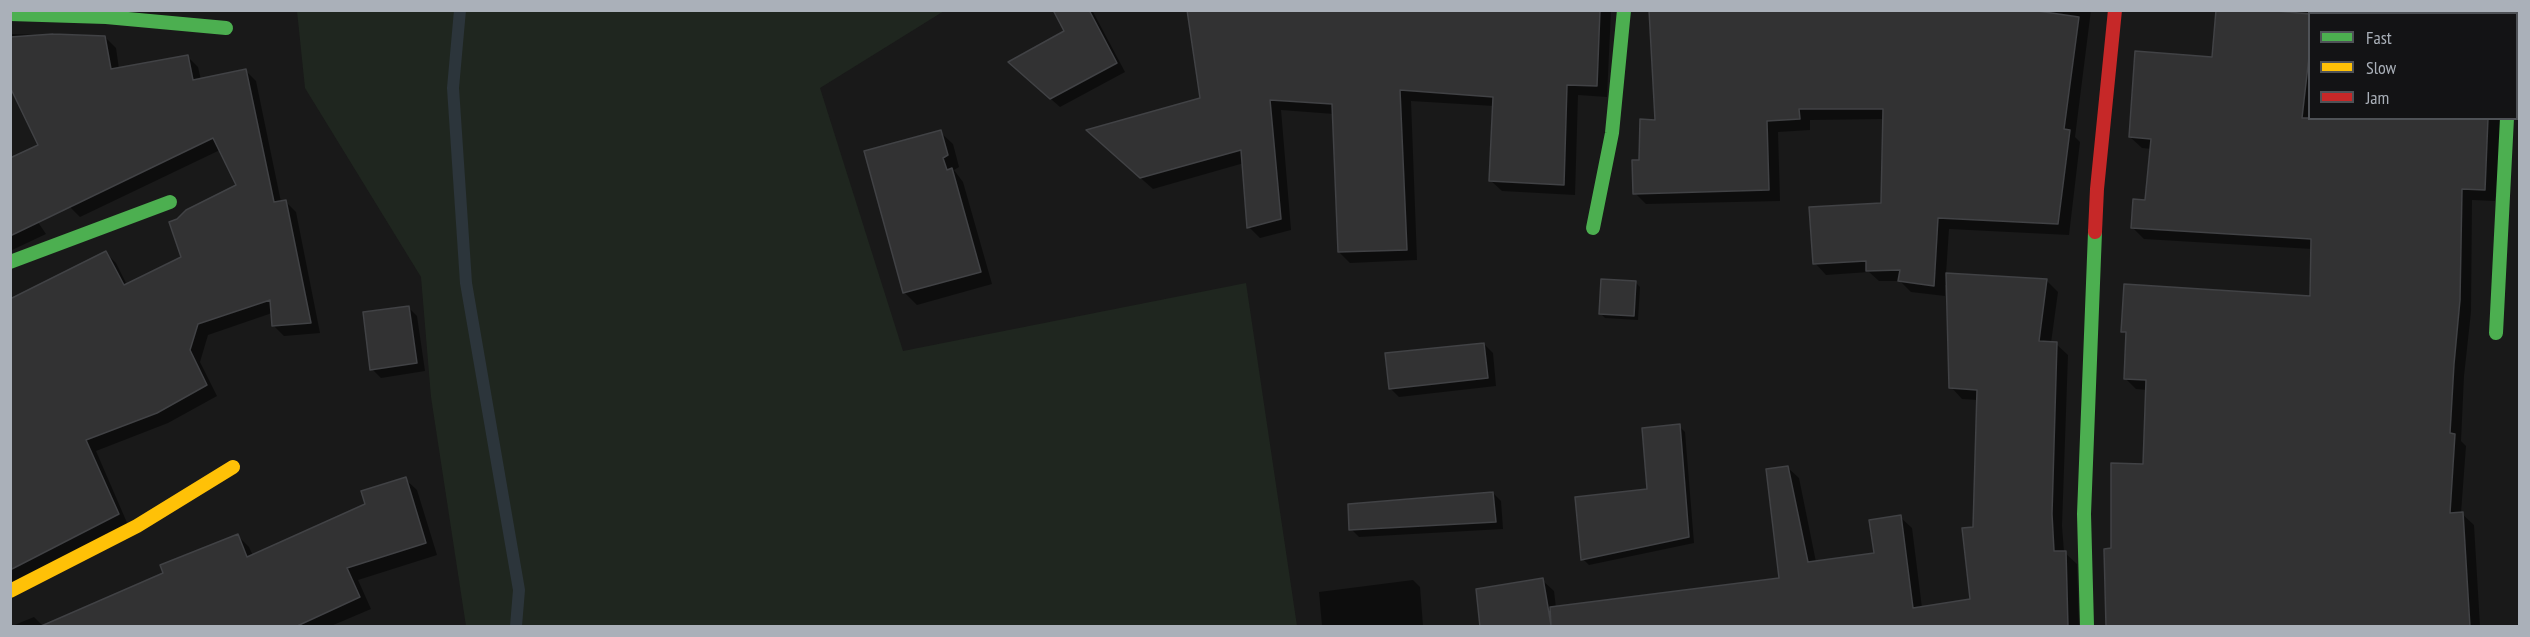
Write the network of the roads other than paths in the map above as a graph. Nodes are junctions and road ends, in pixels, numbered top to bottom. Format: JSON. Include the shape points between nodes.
{"nodes":[{"id":1,"x":1624,"y":10,"type":"edge"},
{"id":2,"x":2115,"y":10,"type":"edge"},
{"id":3,"x":10,"y":14,"type":"edge"},
{"id":4,"x":226,"y":28,"type":"dead end"},
{"id":5,"x":2507,"y":120,"type":"edge"},
{"id":6,"x":170,"y":202,"type":"dead end"},
{"id":7,"x":1593,"y":228,"type":"dead end"},
{"id":8,"x":10,"y":262,"type":"edge"},
{"id":9,"x":2496,"y":333,"type":"dead end"},
{"id":10,"x":233,"y":467,"type":"dead end"},
{"id":11,"x":10,"y":591,"type":"edge"},
{"id":12,"x":2087,"y":627,"type":"edge"}],
"edges":[{"from":1,"to":7,"type":"street","via":[[1612,133]]},
{"from":2,"to":12,"type":"street","via":[[2097,189],[2084,514]]},
{"from":3,"to":4,"type":"street","via":[[106,17]]},
{"from":5,"to":9,"type":"street"},
{"from":6,"to":8,"type":"street"},
{"from":10,"to":11,"type":"street","via":[[137,526]]}]}
